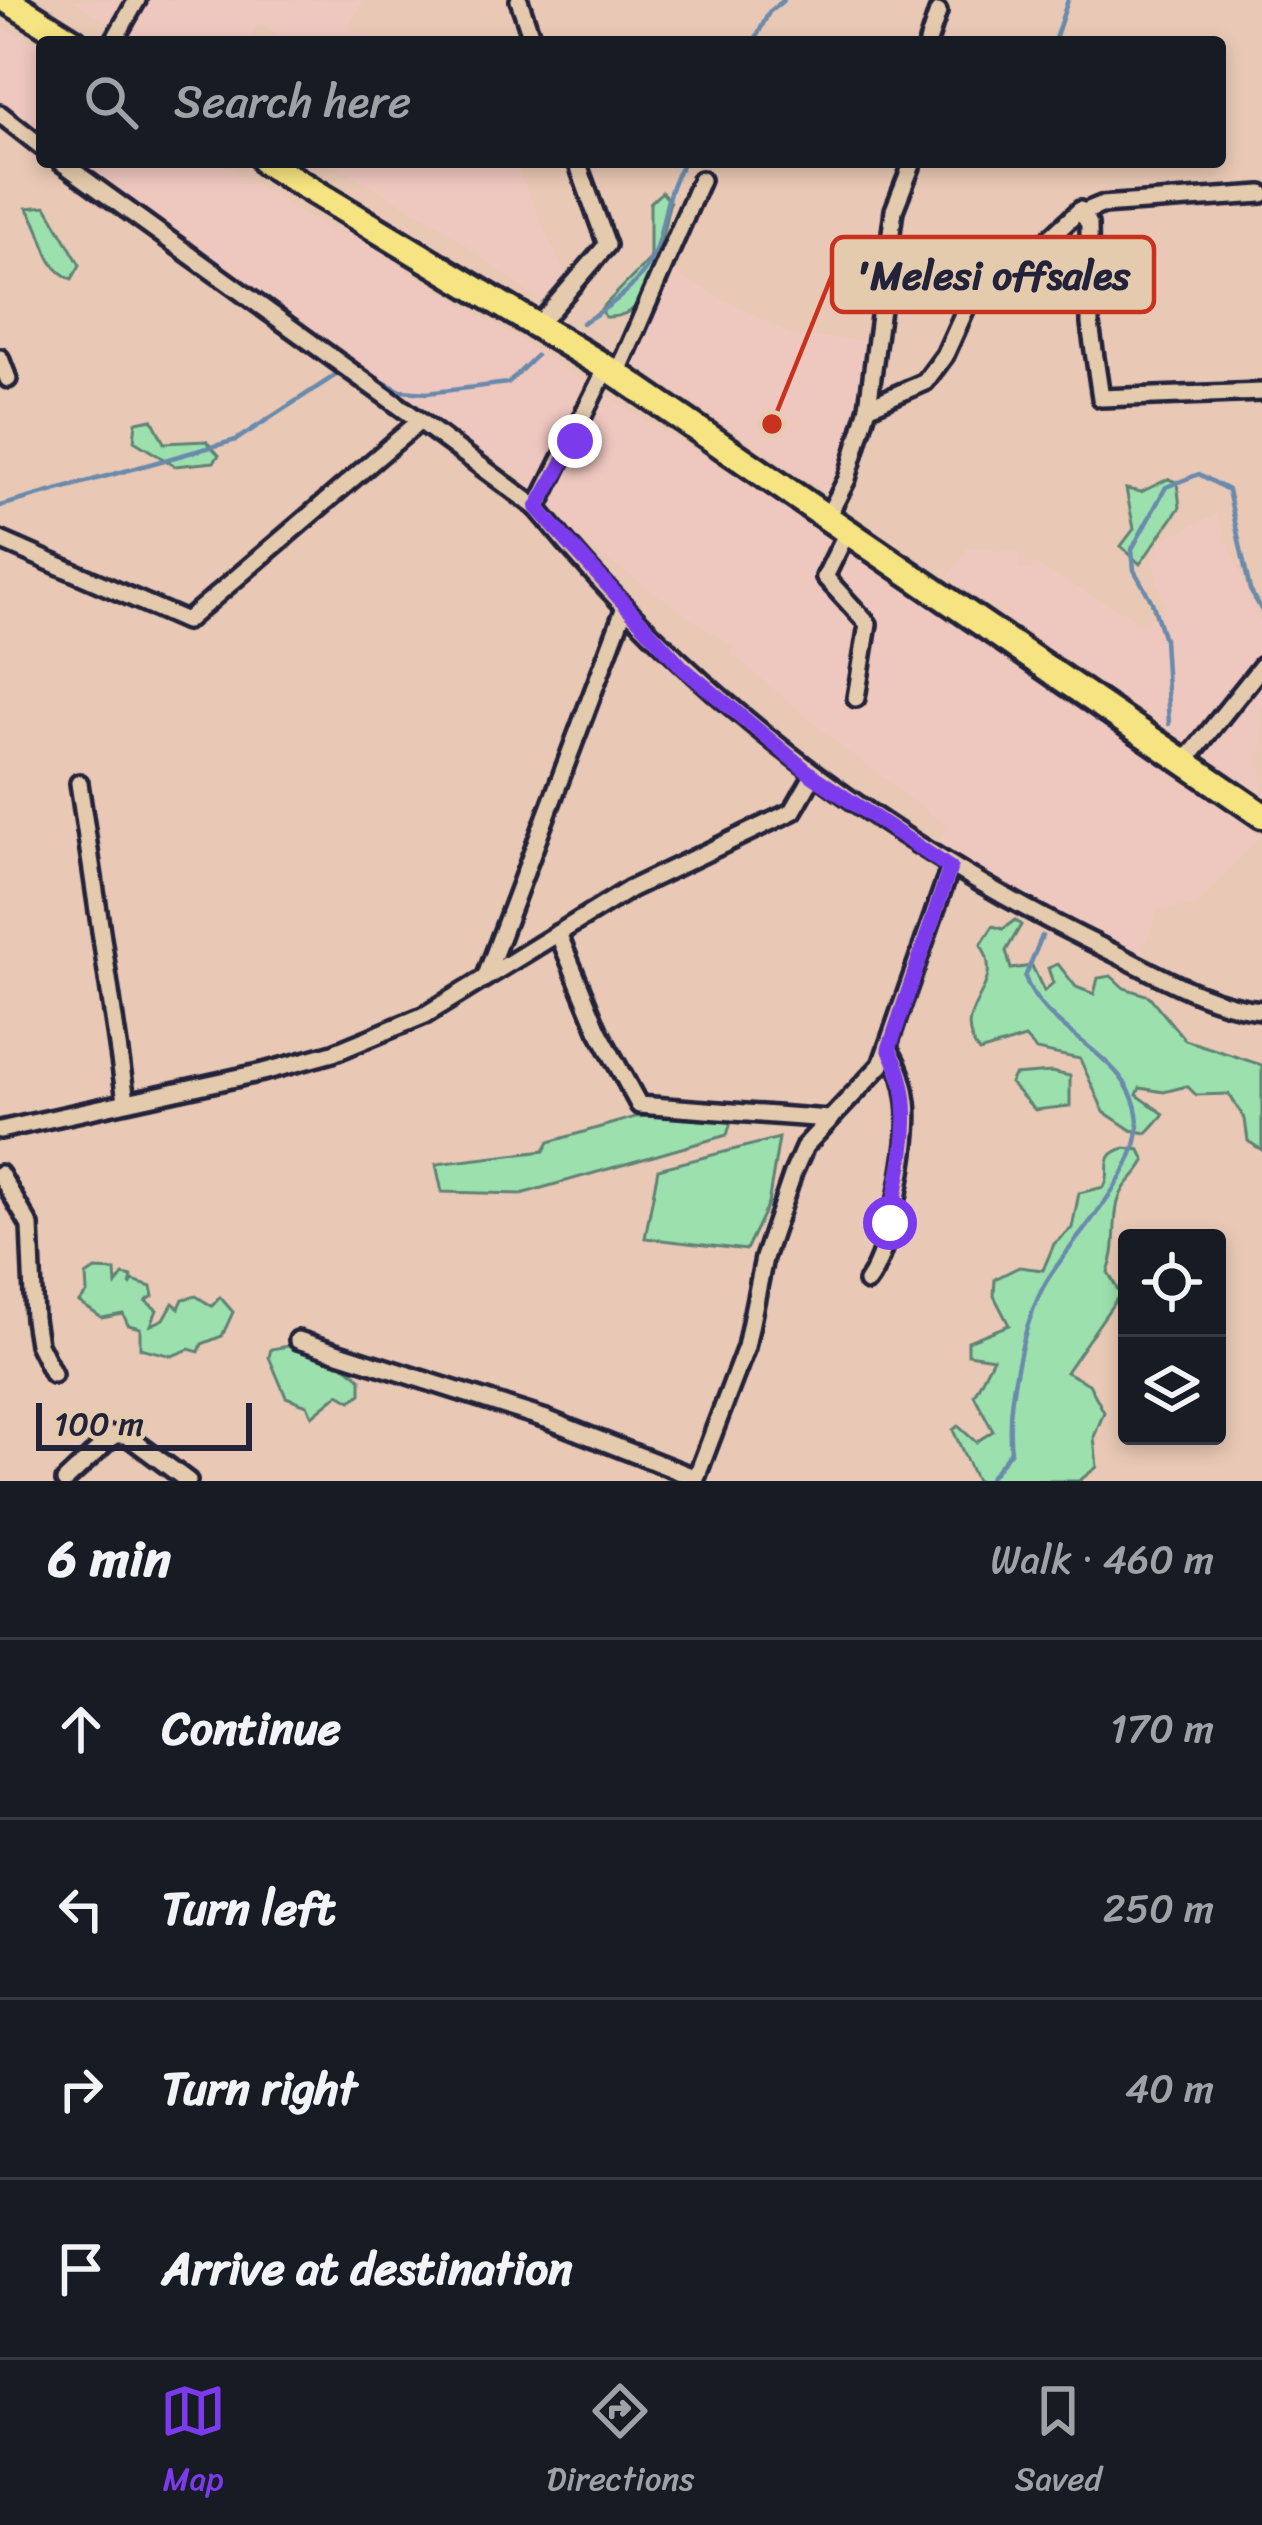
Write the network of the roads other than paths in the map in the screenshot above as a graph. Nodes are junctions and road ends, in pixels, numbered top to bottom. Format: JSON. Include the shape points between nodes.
{"nodes":[{"id":1,"x":8,"y":0,"type":"edge"},
{"id":2,"x":137,"y":0,"type":"edge"},
{"id":3,"x":519,"y":0,"type":"edge"},
{"id":4,"x":938,"y":12,"type":"dead end"},
{"id":5,"x":65,"y":36,"type":"edge"},
{"id":6,"x":116,"y":36,"type":"edge"},
{"id":7,"x":530,"y":36,"type":"edge"},
{"id":8,"x":930,"y":36,"type":"edge"},
{"id":9,"x":2,"y":120,"type":"edge"},
{"id":10,"x":36,"y":143,"type":"edge"},
{"id":11,"x":69,"y":168,"type":"edge"},
{"id":12,"x":275,"y":168,"type":"edge"},
{"id":13,"x":579,"y":168,"type":"edge"},
{"id":14,"x":911,"y":168,"type":"edge"},
{"id":15,"x":701,"y":180,"type":"dead end"},
{"id":16,"x":1262,"y":194,"type":"edge"},
{"id":17,"x":1084,"y":212,"type":"junction"},
{"id":18,"x":539,"y":324,"type":"junction"},
{"id":19,"x":0,"y":358,"type":"edge"},
{"id":20,"x":611,"y":372,"type":"junction"},
{"id":21,"x":8,"y":379,"type":"dead end"},
{"id":22,"x":1262,"y":392,"type":"edge"},
{"id":23,"x":868,"y":407,"type":"junction"},
{"id":24,"x":420,"y":422,"type":"junction"},
{"id":25,"x":537,"y":508,"type":"junction"},
{"id":26,"x":838,"y":523,"type":"junction"},
{"id":27,"x":0,"y":540,"type":"edge"},
{"id":28,"x":625,"y":607,"type":"junction"},
{"id":29,"x":1262,"y":666,"type":"edge"},
{"id":30,"x":856,"y":698,"type":"dead end"},
{"id":31,"x":1185,"y":762,"type":"junction"},
{"id":32,"x":813,"y":776,"type":"junction"},
{"id":33,"x":80,"y":783,"type":"dead end"},
{"id":34,"x":1262,"y":815,"type":"edge"},
{"id":35,"x":950,"y":868,"type":"junction"},
{"id":36,"x":558,"y":933,"type":"junction"},
{"id":37,"x":486,"y":976,"type":"junction"},
{"id":38,"x":1262,"y":1010,"type":"edge"},
{"id":39,"x":889,"y":1049,"type":"junction"},
{"id":40,"x":126,"y":1100,"type":"junction"},
{"id":41,"x":829,"y":1119,"type":"junction"},
{"id":42,"x":0,"y":1130,"type":"edge"},
{"id":43,"x":0,"y":1174,"type":"edge"},
{"id":44,"x":867,"y":1282,"type":"dead end"},
{"id":45,"x":298,"y":1340,"type":"dead end"},
{"id":46,"x":53,"y":1374,"type":"dead end"},
{"id":47,"x":695,"y":1480,"type":"edge"},
{"id":48,"x":65,"y":1481,"type":"edge"},
{"id":49,"x":188,"y":1481,"type":"edge"}],
"edges":[{"from":1,"to":5,"type":"main road"},
{"from":2,"to":6,"type":"street"},
{"from":3,"to":7,"type":"street"},
{"from":4,"to":8,"type":"street"},
{"from":9,"to":10,"type":"street"},
{"from":11,"to":24,"type":"street"},
{"from":12,"to":18,"type":"main road"},
{"from":13,"to":18,"type":"street","via":[[607,245]]},
{"from":14,"to":23,"type":"street","via":[[894,210]]},
{"from":15,"to":20,"type":"street"},
{"from":16,"to":17,"type":"street"},
{"from":17,"to":22,"type":"street","via":[[1101,398]]},
{"from":17,"to":23,"type":"street","via":[[1074,212],[969,302],[925,382]]},
{"from":18,"to":20,"type":"main road"},
{"from":19,"to":21,"type":"street"},
{"from":20,"to":25,"type":"street"},
{"from":20,"to":26,"type":"main road"},
{"from":23,"to":26,"type":"street"},
{"from":24,"to":25,"type":"street"},
{"from":24,"to":27,"type":"street","via":[[187,621]]},
{"from":25,"to":28,"type":"street"},
{"from":26,"to":30,"type":"street","via":[[825,577],[868,624]]},
{"from":26,"to":31,"type":"main road"},
{"from":28,"to":32,"type":"street","via":[[683,668]]},
{"from":28,"to":37,"type":"street"},
{"from":29,"to":31,"type":"street"},
{"from":31,"to":34,"type":"main road"},
{"from":32,"to":35,"type":"street"},
{"from":32,"to":36,"type":"street","via":[[794,812],[646,880]]},
{"from":33,"to":40,"type":"street"},
{"from":35,"to":38,"type":"street","via":[[1182,986]]},
{"from":35,"to":39,"type":"street"},
{"from":36,"to":37,"type":"street"},
{"from":36,"to":41,"type":"street","via":[[639,1105]]},
{"from":37,"to":40,"type":"street","via":[[458,1000],[333,1053]]},
{"from":39,"to":41,"type":"street"},
{"from":39,"to":44,"type":"street","via":[[908,1107],[883,1256]]},
{"from":40,"to":42,"type":"street"},
{"from":41,"to":47,"type":"street","via":[[793,1173],[746,1347]]},
{"from":43,"to":46,"type":"street","via":[[30,1226],[34,1319]]},
{"from":45,"to":47,"type":"street","via":[[546,1419]]},
{"from":48,"to":49,"type":"street","via":[[114,1435],[126,1435]]}]}
